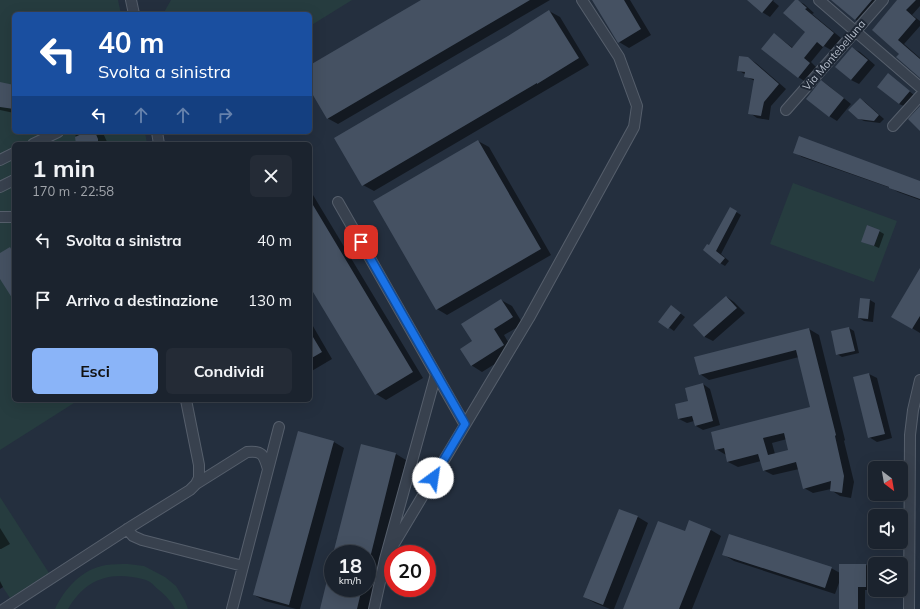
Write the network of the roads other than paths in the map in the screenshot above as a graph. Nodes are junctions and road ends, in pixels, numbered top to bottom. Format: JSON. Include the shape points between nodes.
{"nodes":[{"id":1,"x":131,"y":0,"type":"edge"},
{"id":2,"x":582,"y":0,"type":"edge"},
{"id":3,"x":819,"y":0,"type":"edge"},
{"id":4,"x":883,"y":0,"type":"edge"},
{"id":5,"x":134,"y":12,"type":"edge"},
{"id":6,"x":855,"y":31,"type":"junction"},
{"id":7,"x":920,"y":87,"type":"edge"},
{"id":8,"x":920,"y":96,"type":"edge"},
{"id":9,"x":786,"y":110,"type":"dead end"},
{"id":10,"x":893,"y":126,"type":"dead end"},
{"id":11,"x":54,"y":134,"type":"edge"},
{"id":12,"x":37,"y":142,"type":"edge"},
{"id":13,"x":12,"y":154,"type":"edge"},
{"id":14,"x":0,"y":160,"type":"edge"},
{"id":15,"x":12,"y":181,"type":"edge"},
{"id":16,"x":0,"y":187,"type":"edge"},
{"id":17,"x":338,"y":202,"type":"dead end"},
{"id":18,"x":0,"y":217,"type":"edge"},
{"id":19,"x":12,"y":217,"type":"edge"},
{"id":20,"x":436,"y":374,"type":"junction"},
{"id":21,"x":920,"y":380,"type":"edge"},
{"id":22,"x":186,"y":402,"type":"edge"},
{"id":23,"x":916,"y":410,"type":"edge"},
{"id":24,"x":465,"y":424,"type":"junction"},
{"id":25,"x":279,"y":427,"type":"dead end"},
{"id":26,"x":268,"y":469,"type":"junction"},
{"id":27,"x":196,"y":484,"type":"junction"},
{"id":28,"x":403,"y":496,"type":"junction"},
{"id":29,"x":417,"y":505,"type":"junction"},
{"id":30,"x":127,"y":529,"type":"junction"},
{"id":31,"x":389,"y":545,"type":"edge"},
{"id":32,"x":393,"y":545,"type":"edge"},
{"id":33,"x":384,"y":564,"type":"edge"},
{"id":34,"x":243,"y":566,"type":"junction"},
{"id":35,"x":4,"y":609,"type":"edge"},
{"id":36,"x":232,"y":609,"type":"edge"},
{"id":37,"x":374,"y":609,"type":"edge"},
{"id":38,"x":909,"y":609,"type":"edge"}],
"edges":[{"from":1,"to":5,"type":"street"},
{"from":2,"to":24,"type":"street","via":[[618,57],[637,106],[634,127],[529,318]]},
{"from":3,"to":6,"type":"street"},
{"from":4,"to":6,"type":"street","name":"Via Montebelluna"},
{"from":6,"to":7,"type":"street"},
{"from":6,"to":9,"type":"street","name":"Via Montebelluna"},
{"from":8,"to":10,"type":"street"},
{"from":11,"to":12,"type":"street"},
{"from":13,"to":14,"type":"street"},
{"from":15,"to":16,"type":"street"},
{"from":17,"to":20,"type":"street"},
{"from":18,"to":19,"type":"street"},
{"from":20,"to":24,"type":"street"},
{"from":20,"to":28,"type":"street"},
{"from":21,"to":23,"type":"street"},
{"from":22,"to":27,"type":"street","via":[[199,465],[199,478]]},
{"from":23,"to":38,"type":"street","via":[[910,440]]},
{"from":24,"to":29,"type":"street"},
{"from":25,"to":26,"type":"street"},
{"from":26,"to":27,"type":"street","via":[[261,454],[256,451],[247,452]]},
{"from":26,"to":34,"type":"street"},
{"from":27,"to":30,"type":"street"},
{"from":28,"to":29,"type":"street"},
{"from":28,"to":31,"type":"street"},
{"from":29,"to":32,"type":"street"},
{"from":30,"to":34,"type":"street","via":[[133,536],[142,540]]},
{"from":30,"to":35,"type":"street"},
{"from":33,"to":37,"type":"street"},
{"from":34,"to":36,"type":"street"}]}
